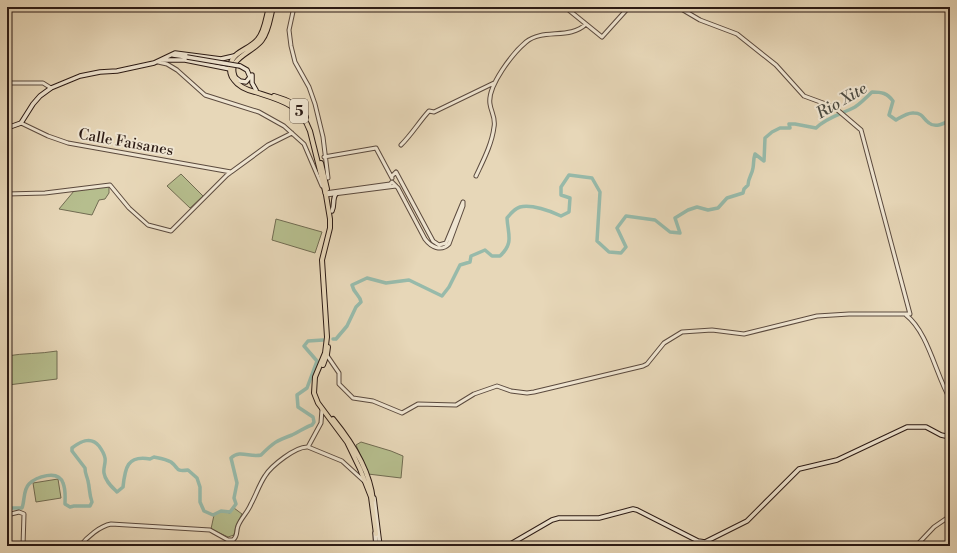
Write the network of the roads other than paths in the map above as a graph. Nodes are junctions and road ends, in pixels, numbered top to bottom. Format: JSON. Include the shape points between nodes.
{"nodes":[{"id":1,"x":269,"y":7,"type":"edge"},
{"id":2,"x":273,"y":7,"type":"edge"},
{"id":3,"x":294,"y":7,"type":"edge"},
{"id":4,"x":565,"y":7,"type":"edge"},
{"id":5,"x":629,"y":7,"type":"edge"},
{"id":6,"x":678,"y":7,"type":"edge"},
{"id":7,"x":586,"y":24,"type":"junction"},
{"id":8,"x":170,"y":54,"type":"junction"},
{"id":9,"x":234,"y":56,"type":"junction"},
{"id":10,"x":182,"y":57,"type":"junction"},
{"id":11,"x":221,"y":59,"type":"junction"},
{"id":12,"x":160,"y":61,"type":"junction"},
{"id":13,"x":168,"y":61,"type":"junction"},
{"id":14,"x":240,"y":66,"type":"junction"},
{"id":15,"x":221,"y":67,"type":"junction"},
{"id":16,"x":230,"y":69,"type":"junction"},
{"id":17,"x":234,"y":76,"type":"junction"},
{"id":18,"x":7,"y":83,"type":"edge"},
{"id":19,"x":494,"y":83,"type":"junction"},
{"id":20,"x":51,"y":88,"type":"junction"},
{"id":21,"x":256,"y":90,"type":"junction"},
{"id":22,"x":21,"y":123,"type":"junction"},
{"id":23,"x":7,"y":128,"type":"edge"},
{"id":24,"x":292,"y":133,"type":"junction"},
{"id":25,"x":401,"y":144,"type":"dead end"},
{"id":26,"x":324,"y":157,"type":"junction"},
{"id":27,"x":323,"y":169,"type":"junction"},
{"id":28,"x":231,"y":172,"type":"junction"},
{"id":29,"x":392,"y":176,"type":"junction"},
{"id":30,"x":476,"y":176,"type":"dead end"},
{"id":31,"x":328,"y":178,"type":"joint"},
{"id":32,"x":392,"y":182,"type":"junction"},
{"id":33,"x":396,"y":186,"type":"junction"},
{"id":34,"x":327,"y":193,"type":"junction"},
{"id":35,"x":7,"y":194,"type":"edge"},
{"id":36,"x":336,"y":194,"type":"junction"},
{"id":37,"x":332,"y":211,"type":"junction"},
{"id":38,"x":908,"y":314,"type":"junction"},
{"id":39,"x":326,"y":354,"type":"junction"},
{"id":40,"x":950,"y":398,"type":"edge"},
{"id":41,"x":322,"y":409,"type":"junction"},
{"id":42,"x":950,"y":437,"type":"edge"},
{"id":43,"x":307,"y":446,"type":"junction"},
{"id":44,"x":365,"y":482,"type":"junction"},
{"id":45,"x":371,"y":494,"type":"junction"},
{"id":46,"x":7,"y":515,"type":"edge"},
{"id":47,"x":950,"y":516,"type":"edge"},
{"id":48,"x":377,"y":535,"type":"joint"},
{"id":49,"x":377,"y":544,"type":"edge"},
{"id":50,"x":23,"y":546,"type":"edge"},
{"id":51,"x":61,"y":546,"type":"edge"},
{"id":52,"x":80,"y":546,"type":"edge"},
{"id":53,"x":507,"y":546,"type":"edge"},
{"id":54,"x":916,"y":546,"type":"edge"}],
"edges":[{"from":1,"to":9,"type":"main road","via":[[259,38]]},
{"from":2,"to":17,"type":"main road","via":[[263,38],[257,46],[237,59],[234,64]]},
{"from":3,"to":26,"type":"street","via":[[289,30],[291,46],[295,62],[315,104],[323,137]]},
{"from":4,"to":7,"type":"street"},
{"from":5,"to":7,"type":"street","via":[[602,37]]},
{"from":6,"to":38,"type":"street","via":[[700,20],[734,32],[776,66],[804,96],[834,107],[862,131]]},
{"from":7,"to":19,"type":"street","via":[[579,30],[532,38],[526,42]]},
{"from":8,"to":10,"type":"main road"},
{"from":8,"to":11,"type":"main road"},
{"from":8,"to":12,"type":"main road"},
{"from":9,"to":11,"type":"main road"},
{"from":9,"to":16,"type":"main road"},
{"from":10,"to":13,"type":"main road"},
{"from":10,"to":14,"type":"main road","bridge":true},
{"from":11,"to":15,"type":"main road","via":[[224,63]]},
{"from":12,"to":13,"type":"main road"},
{"from":12,"to":20,"type":"main road","via":[[80,76]]},
{"from":13,"to":15,"type":"main road","via":[[185,60]]},
{"from":13,"to":24,"type":"street","via":[[205,94],[259,112]]},
{"from":14,"to":17,"type":"main road","via":[[250,74],[249,79],[246,82],[240,81]]},
{"from":14,"to":21,"type":"main road","via":[[249,69]]},
{"from":15,"to":16,"type":"main road"},
{"from":16,"to":34,"type":"main road","number":"5","via":[[232,78],[241,87],[288,104],[303,116],[310,131]]},
{"from":17,"to":21,"type":"main road","number":"5","via":[[242,84]]},
{"from":18,"to":20,"type":"street","via":[[39,83]]},
{"from":19,"to":25,"type":"street","via":[[434,112],[429,111]]},
{"from":19,"to":30,"type":"street","via":[[489,102],[495,120],[494,127]]},
{"from":20,"to":22,"type":"main road","via":[[33,104]]},
{"from":21,"to":27,"type":"main road","number":"5","via":[[293,103],[303,112],[312,130]]},
{"from":22,"to":23,"type":"main road"},
{"from":22,"to":28,"type":"street","name":"Calle Faisanes","via":[[68,143]]},
{"from":24,"to":28,"type":"street","via":[[268,145]]},
{"from":24,"to":34,"type":"street","via":[[304,144]]},
{"from":26,"to":29,"type":"street","via":[[376,148]]},
{"from":26,"to":31,"type":"street"},
{"from":27,"to":31,"type":"main road"},
{"from":27,"to":34,"type":"main road","number":"5"},
{"from":28,"to":35,"type":"street","via":[[171,231],[148,226],[110,185],[53,192]]},
{"from":29,"to":32,"type":"street"},
{"from":29,"to":33,"type":"street","via":[[396,172],[433,241],[438,245],[446,243],[463,202],[446,247],[436,248],[428,242]]},
{"from":32,"to":33,"type":"street"},
{"from":32,"to":34,"type":"street"},
{"from":33,"to":36,"type":"street"},
{"from":34,"to":36,"type":"street"},
{"from":34,"to":37,"type":"main road","number":"5"},
{"from":34,"to":39,"type":"main road","number":"5","via":[[330,228],[322,260],[327,326]]},
{"from":36,"to":37,"type":"main road"},
{"from":37,"to":39,"type":"main road","number":"5","via":[[325,264],[329,321]]},
{"from":38,"to":39,"type":"street","via":[[817,316],[744,334],[712,330],[682,332],[664,343],[643,366],[527,393],[497,386],[474,394],[456,405],[418,404],[402,413],[374,401],[353,398],[339,384],[339,373]]},
{"from":38,"to":40,"type":"street","via":[[923,339]]},
{"from":39,"to":41,"type":"main road","number":"5","via":[[316,374],[314,386],[316,399]]},
{"from":39,"to":45,"type":"main road","number":"5","via":[[317,378],[317,394],[353,446]]},
{"from":41,"to":43,"type":"street","via":[[321,423]]},
{"from":41,"to":44,"type":"main road","number":"5","via":[[347,442]]},
{"from":42,"to":53,"type":"main road","via":[[926,427],[905,427],[837,460],[799,469],[747,521],[705,542],[698,541],[633,509],[599,518],[555,519]]},
{"from":43,"to":44,"type":"street","via":[[347,465]]},
{"from":43,"to":52,"type":"street","via":[[299,448],[266,474],[252,504],[238,525],[233,540],[210,530],[112,524],[86,539]]},
{"from":44,"to":45,"type":"main road","number":"5"},
{"from":45,"to":48,"type":"main road"},
{"from":45,"to":49,"type":"main road","number":"5"},
{"from":46,"to":50,"type":"street","via":[[24,514]]},
{"from":47,"to":54,"type":"street"},
{"from":48,"to":49,"type":"main road","number":"5"},
{"from":50,"to":51,"type":"street"}]}
